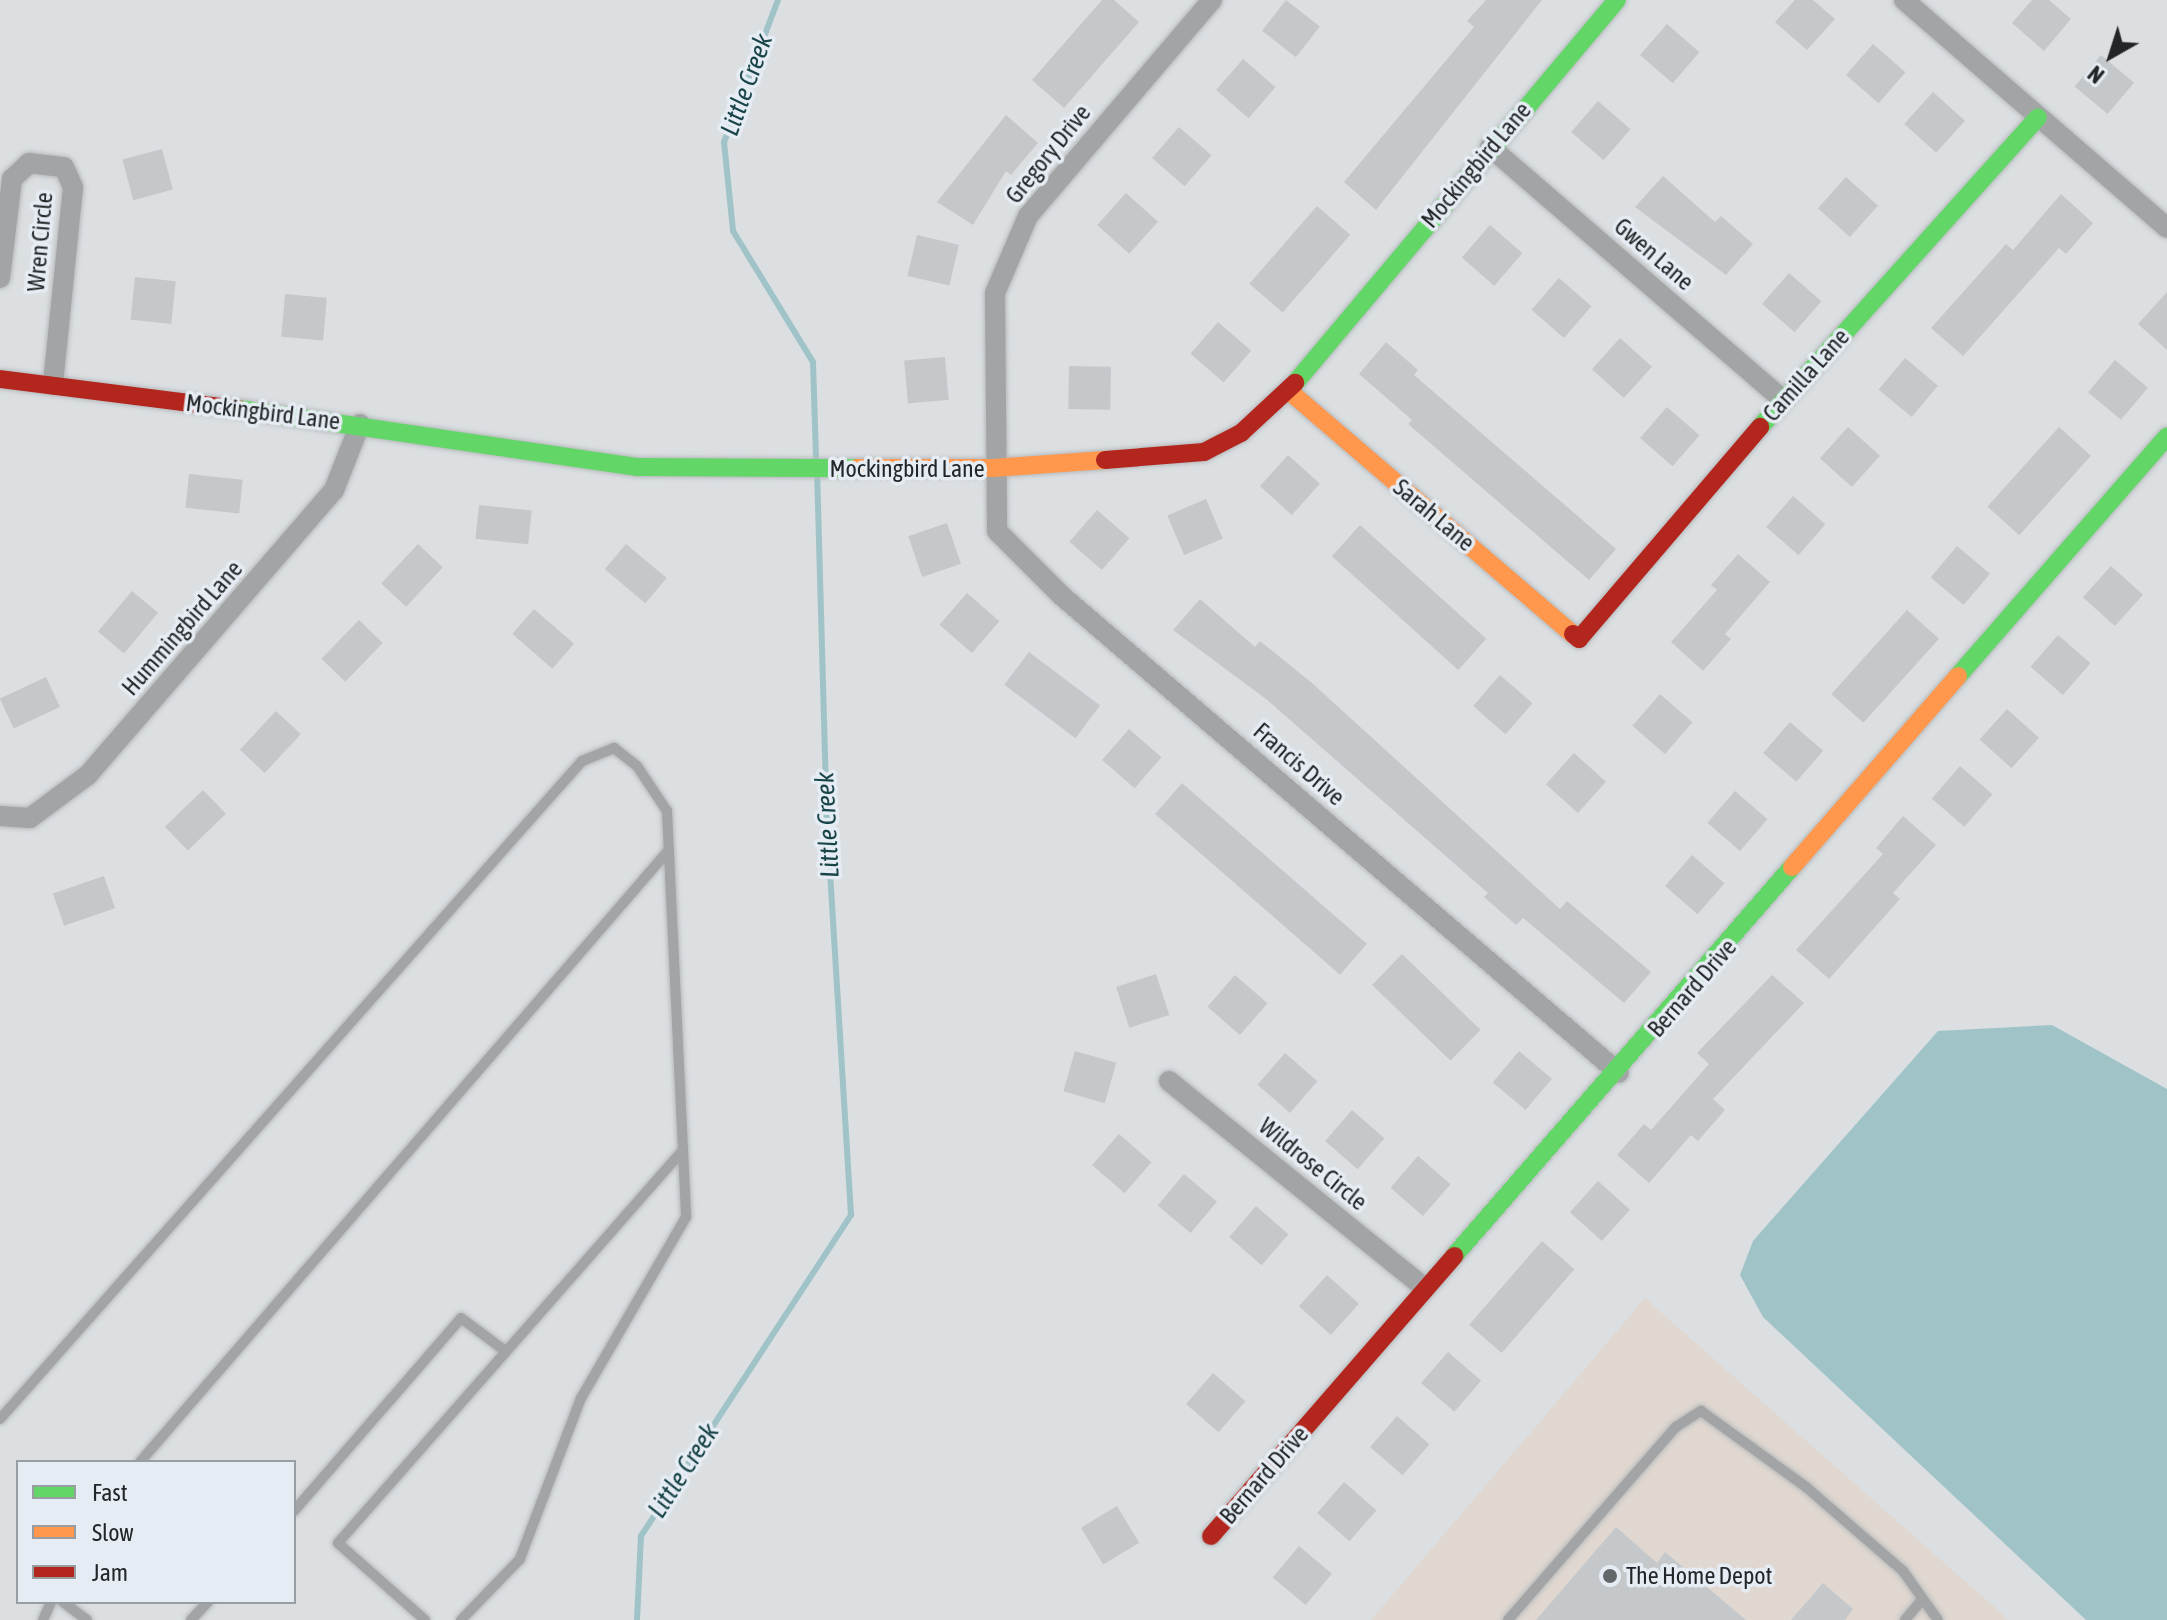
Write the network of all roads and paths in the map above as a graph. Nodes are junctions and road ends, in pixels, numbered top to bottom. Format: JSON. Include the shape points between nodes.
{"nodes":[{"id":1,"x":1212,"y":0,"type":"edge"},
{"id":2,"x":1617,"y":0,"type":"edge"},
{"id":3,"x":1904,"y":0,"type":"edge"},
{"id":4,"x":2038,"y":117,"type":"junction"},
{"id":5,"x":1490,"y":147,"type":"junction"},
{"id":6,"x":2167,"y":228,"type":"edge"},
{"id":7,"x":0,"y":278,"type":"edge"},
{"id":8,"x":0,"y":379,"type":"edge"},
{"id":9,"x":53,"y":385,"type":"junction"},
{"id":10,"x":1289,"y":391,"type":"junction"},
{"id":11,"x":1783,"y":400,"type":"junction"},
{"id":12,"x":360,"y":424,"type":"junction"},
{"id":13,"x":2167,"y":436,"type":"edge"},
{"id":14,"x":993,"y":468,"type":"junction"},
{"id":15,"x":1579,"y":639,"type":"joint"},
{"id":16,"x":0,"y":816,"type":"edge"},
{"id":17,"x":668,"y":851,"type":"junction"},
{"id":18,"x":1619,"y":1073,"type":"junction"},
{"id":19,"x":1169,"y":1081,"type":"dead end"},
{"id":20,"x":683,"y":1150,"type":"junction"},
{"id":21,"x":1425,"y":1288,"type":"junction"},
{"id":22,"x":504,"y":1350,"type":"junction"},
{"id":23,"x":0,"y":1419,"type":"edge"},
{"id":24,"x":142,"y":1460,"type":"edge"},
{"id":25,"x":296,"y":1509,"type":"edge"},
{"id":26,"x":1211,"y":1536,"type":"dead end"},
{"id":27,"x":1922,"y":1600,"type":"junction"},
{"id":28,"x":66,"y":1604,"type":"edge"},
{"id":29,"x":206,"y":1604,"type":"edge"},
{"id":30,"x":87,"y":1620,"type":"edge"},
{"id":31,"x":191,"y":1620,"type":"edge"},
{"id":32,"x":425,"y":1620,"type":"edge"},
{"id":33,"x":461,"y":1620,"type":"edge"},
{"id":34,"x":1508,"y":1620,"type":"edge"},
{"id":35,"x":1905,"y":1620,"type":"edge"},
{"id":36,"x":1938,"y":1620,"type":"edge"}],
"edges":[{"from":1,"to":14,"type":"street","name":"Gregory Drive","via":[[1028,216],[995,293]]},
{"from":2,"to":5,"type":"street","name":"Mockingbird Lane"},
{"from":3,"to":4,"type":"street"},
{"from":4,"to":6,"type":"street"},
{"from":4,"to":11,"type":"street","name":"Camilla Lane"},
{"from":5,"to":10,"type":"street","name":"Mockingbird Lane"},
{"from":5,"to":11,"type":"street","name":"Gwen Lane"},
{"from":7,"to":9,"type":"street","name":"Wren Circle","via":[[12,179],[29,163],[64,167],[73,187]]},
{"from":8,"to":9,"type":"street","name":"Mockingbird Lane"},
{"from":9,"to":12,"type":"street","name":"Mockingbird Lane"},
{"from":10,"to":14,"type":"street","name":"Mockingbird Lane","via":[[1241,433],[1204,452]]},
{"from":10,"to":15,"type":"street","name":"Sarah Lane"},
{"from":11,"to":15,"type":"street","name":"Camilla Lane"},
{"from":12,"to":14,"type":"street","name":"Mockingbird Lane","via":[[638,467]]},
{"from":12,"to":16,"type":"street","name":"Hummingbird Lane","via":[[334,490],[88,775],[30,818]]},
{"from":13,"to":18,"type":"street","name":"Bernard Drive"},
{"from":14,"to":18,"type":"street","name":"Francis Drive","via":[[997,531],[1062,596]]},
{"from":17,"to":20,"type":"lane"},
{"from":17,"to":23,"type":"lane","via":[[667,811],[637,766],[614,748],[582,761]]},
{"from":17,"to":24,"type":"lane"},
{"from":18,"to":21,"type":"street","name":"Bernard Drive"},
{"from":19,"to":21,"type":"street","name":"Wildrose Circle"},
{"from":20,"to":22,"type":"lane"},
{"from":20,"to":33,"type":"lane","via":[[686,1217],[581,1398],[520,1559]]},
{"from":21,"to":26,"type":"street","name":"Bernard Drive"},
{"from":22,"to":25,"type":"lane","via":[[461,1318]]},
{"from":22,"to":32,"type":"lane","via":[[338,1543]]},
{"from":27,"to":34,"type":"lane","via":[[1903,1571],[1806,1487],[1701,1411],[1676,1427]]},
{"from":27,"to":35,"type":"lane"},
{"from":27,"to":36,"type":"lane"},
{"from":28,"to":30,"type":"lane"},
{"from":29,"to":31,"type":"lane"}]}
